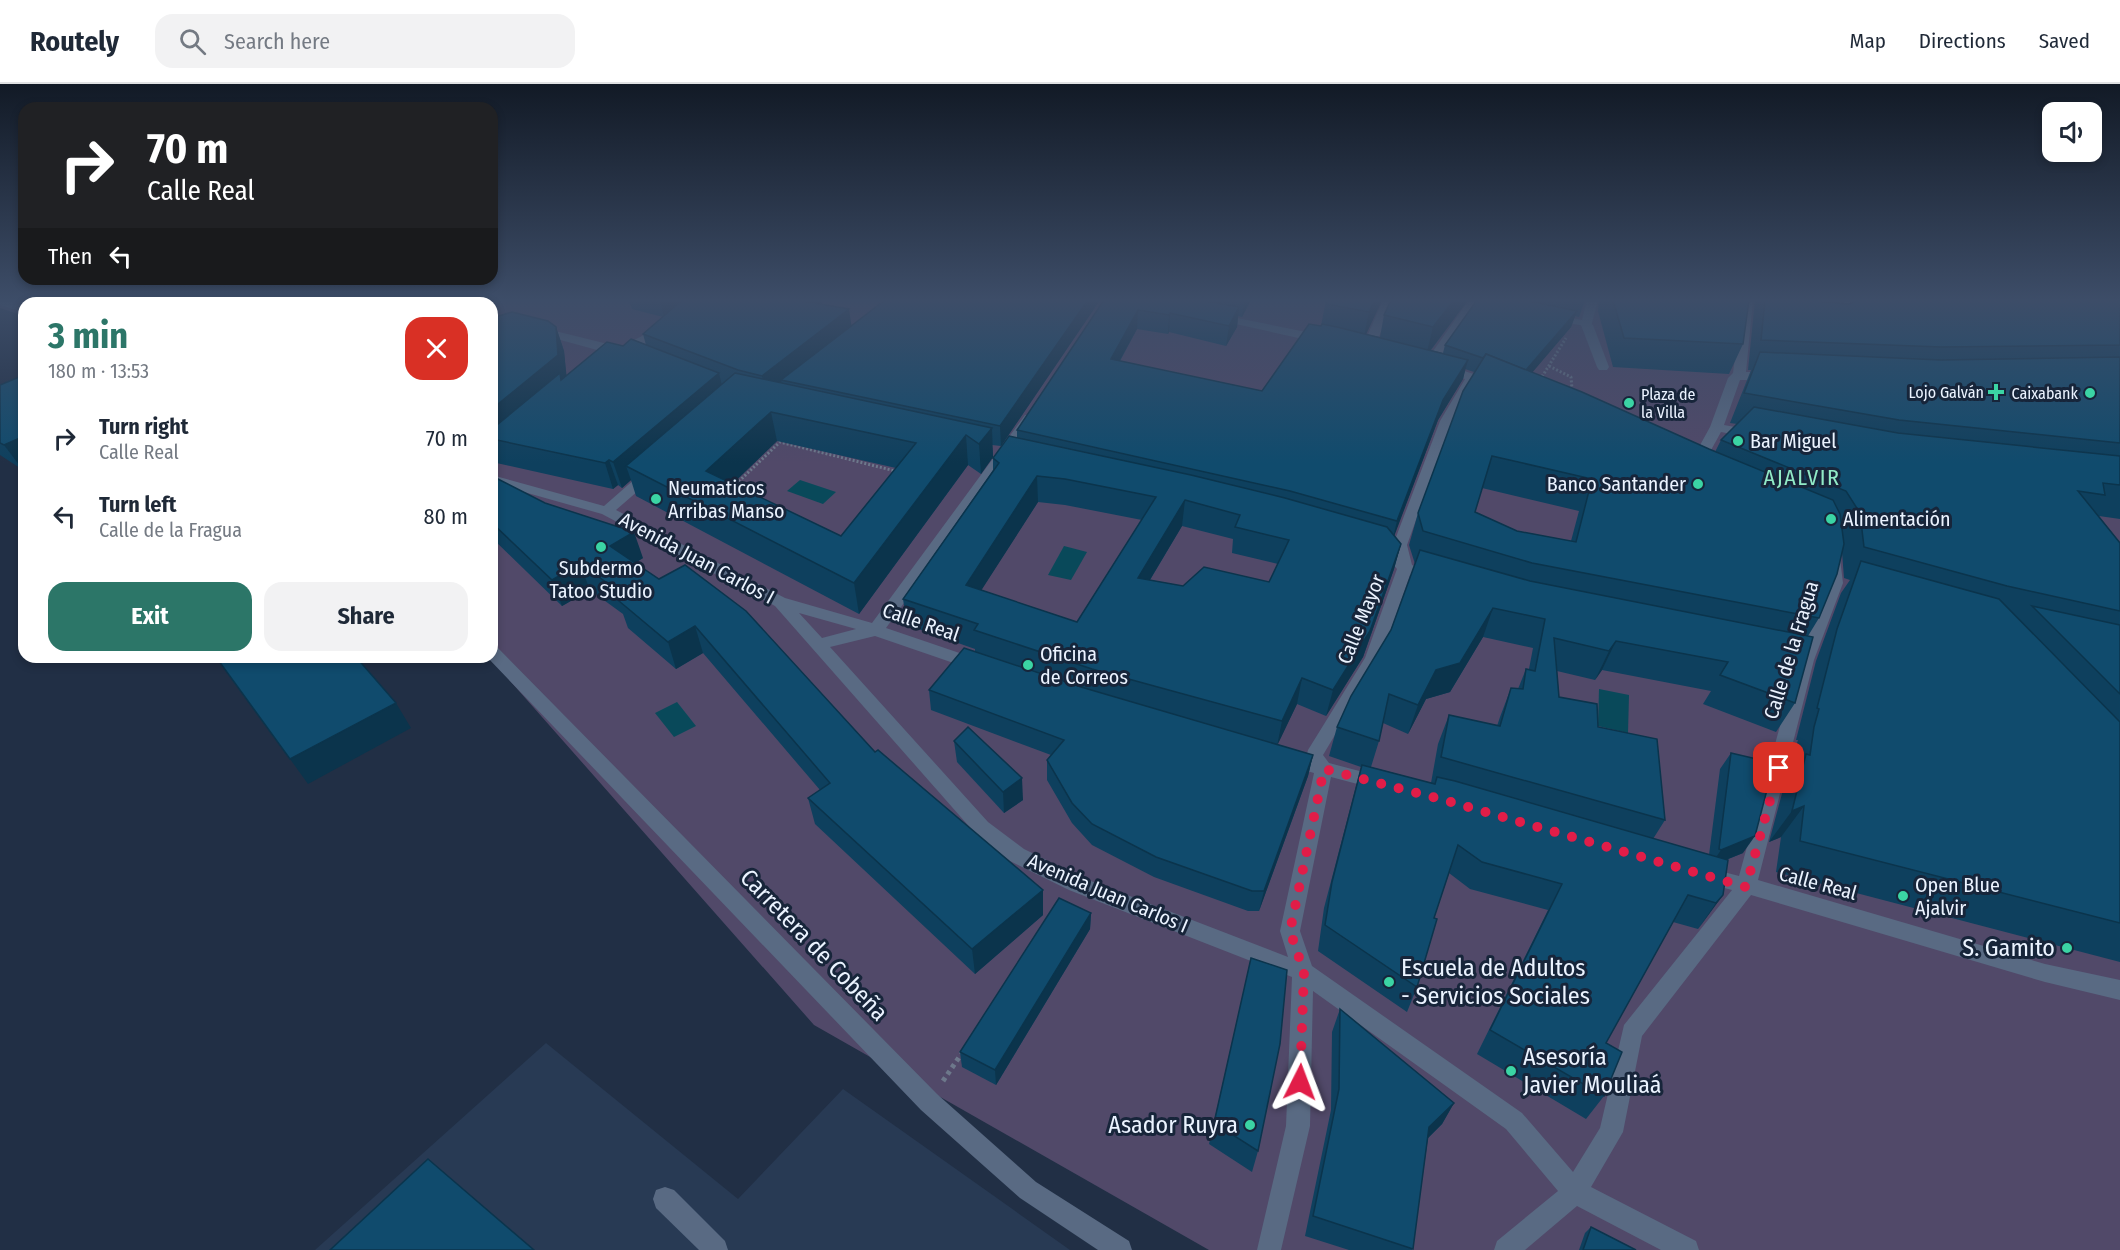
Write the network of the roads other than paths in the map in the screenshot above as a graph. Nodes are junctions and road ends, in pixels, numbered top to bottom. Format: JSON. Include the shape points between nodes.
{"nodes":[{"id":1,"x":616,"y":354,"type":"edge"},
{"id":2,"x":630,"y":354,"type":"edge"},
{"id":3,"x":1432,"y":354,"type":"edge"},
{"id":4,"x":1598,"y":354,"type":"edge"},
{"id":5,"x":1741,"y":354,"type":"edge"},
{"id":6,"x":638,"y":358,"type":"edge"},
{"id":7,"x":600,"y":363,"type":"edge"},
{"id":8,"x":1603,"y":367,"type":"dead end"},
{"id":9,"x":1739,"y":375,"type":"junction"},
{"id":10,"x":1473,"y":377,"type":"junction"},
{"id":11,"x":1785,"y":377,"type":"edge"},
{"id":12,"x":1502,"y":387,"type":"edge"},
{"id":13,"x":1037,"y":408,"type":"edge"},
{"id":14,"x":1717,"y":427,"type":"junction"},
{"id":15,"x":1764,"y":436,"type":"edge"},
{"id":16,"x":660,"y":464,"type":"edge"},
{"id":17,"x":1692,"y":472,"type":"edge"},
{"id":18,"x":498,"y":481,"type":"edge"},
{"id":19,"x":607,"y":511,"type":"junction"},
{"id":20,"x":1365,"y":542,"type":"edge"},
{"id":21,"x":1832,"y":544,"type":"edge"},
{"id":22,"x":1405,"y":568,"type":"junction"},
{"id":23,"x":1450,"y":583,"type":"edge"},
{"id":24,"x":781,"y":602,"type":"junction"},
{"id":25,"x":876,"y":630,"type":"junction"},
{"id":26,"x":819,"y":645,"type":"junction"},
{"id":27,"x":498,"y":658,"type":"edge"},
{"id":28,"x":998,"y":672,"type":"edge"},
{"id":29,"x":1268,"y":753,"type":"edge"},
{"id":30,"x":1324,"y":769,"type":"junction"},
{"id":31,"x":1401,"y":788,"type":"edge"},
{"id":32,"x":1690,"y":871,"type":"edge"},
{"id":33,"x":1746,"y":887,"type":"junction"},
{"id":34,"x":1304,"y":972,"type":"junction"},
{"id":35,"x":2120,"y":990,"type":"edge"},
{"id":36,"x":1575,"y":1192,"type":"junction"},
{"id":37,"x":665,"y":1199,"type":"dead end"},
{"id":38,"x":716,"y":1250,"type":"edge"},
{"id":39,"x":1120,"y":1250,"type":"edge"},
{"id":40,"x":1269,"y":1250,"type":"edge"},
{"id":41,"x":1506,"y":1250,"type":"edge"},
{"id":42,"x":1687,"y":1250,"type":"edge"}],
"edges":[{"from":1,"to":7,"type":"street"},
{"from":2,"to":6,"type":"street"},
{"from":3,"to":10,"type":"street","via":[[1425,363]]},
{"from":4,"to":8,"type":"street"},
{"from":5,"to":9,"type":"street"},
{"from":9,"to":11,"type":"street"},
{"from":9,"to":14,"type":"street","via":[[1734,378]]},
{"from":10,"to":12,"type":"street"},
{"from":10,"to":22,"type":"street","name":"Calle Mayor","via":[[1446,422],[1400,545]]},
{"from":13,"to":25,"type":"street"},
{"from":14,"to":15,"type":"street"},
{"from":14,"to":17,"type":"street"},
{"from":16,"to":19,"type":"street"},
{"from":18,"to":19,"type":"street","name":"Avenida Juan Carlos I"},
{"from":19,"to":24,"type":"street","name":"Avenida Juan Carlos I"},
{"from":20,"to":22,"type":"street","via":[[1387,548]]},
{"from":21,"to":33,"type":"street","name":"Calle de la Fragua","via":[[1840,585],[1801,659]]},
{"from":22,"to":23,"type":"street"},
{"from":22,"to":30,"type":"street","name":"Calle Mayor","via":[[1373,658],[1314,755]]},
{"from":24,"to":25,"type":"street","name":"Calle Real"},
{"from":24,"to":26,"type":"street","name":"Avenida Juan Carlos I"},
{"from":25,"to":26,"type":"street"},
{"from":25,"to":28,"type":"street","name":"Calle Real"},
{"from":26,"to":34,"type":"street","name":"Avenida Juan Carlos I","via":[[981,827],[1017,855],[1076,884]]},
{"from":27,"to":39,"type":"street","name":"Carretera de Cobeña","via":[[929,1102],[1028,1190]]},
{"from":29,"to":30,"type":"street"},
{"from":30,"to":31,"type":"street"},
{"from":30,"to":34,"type":"street","via":[[1290,931]]},
{"from":32,"to":33,"type":"street","name":"Calle Real"},
{"from":33,"to":35,"type":"street","name":"Calle Real","via":[[2045,973]]},
{"from":33,"to":36,"type":"street","via":[[1632,1032],[1611,1132]]},
{"from":34,"to":36,"type":"street","name":"Avenida Juan Carlos I","via":[[1514,1121]]},
{"from":34,"to":40,"type":"street","via":[[1298,1126]]},
{"from":36,"to":41,"type":"street"},
{"from":36,"to":42,"type":"street","name":"Avenida Juan Carlos I"},
{"from":37,"to":38,"type":"street"}]}
